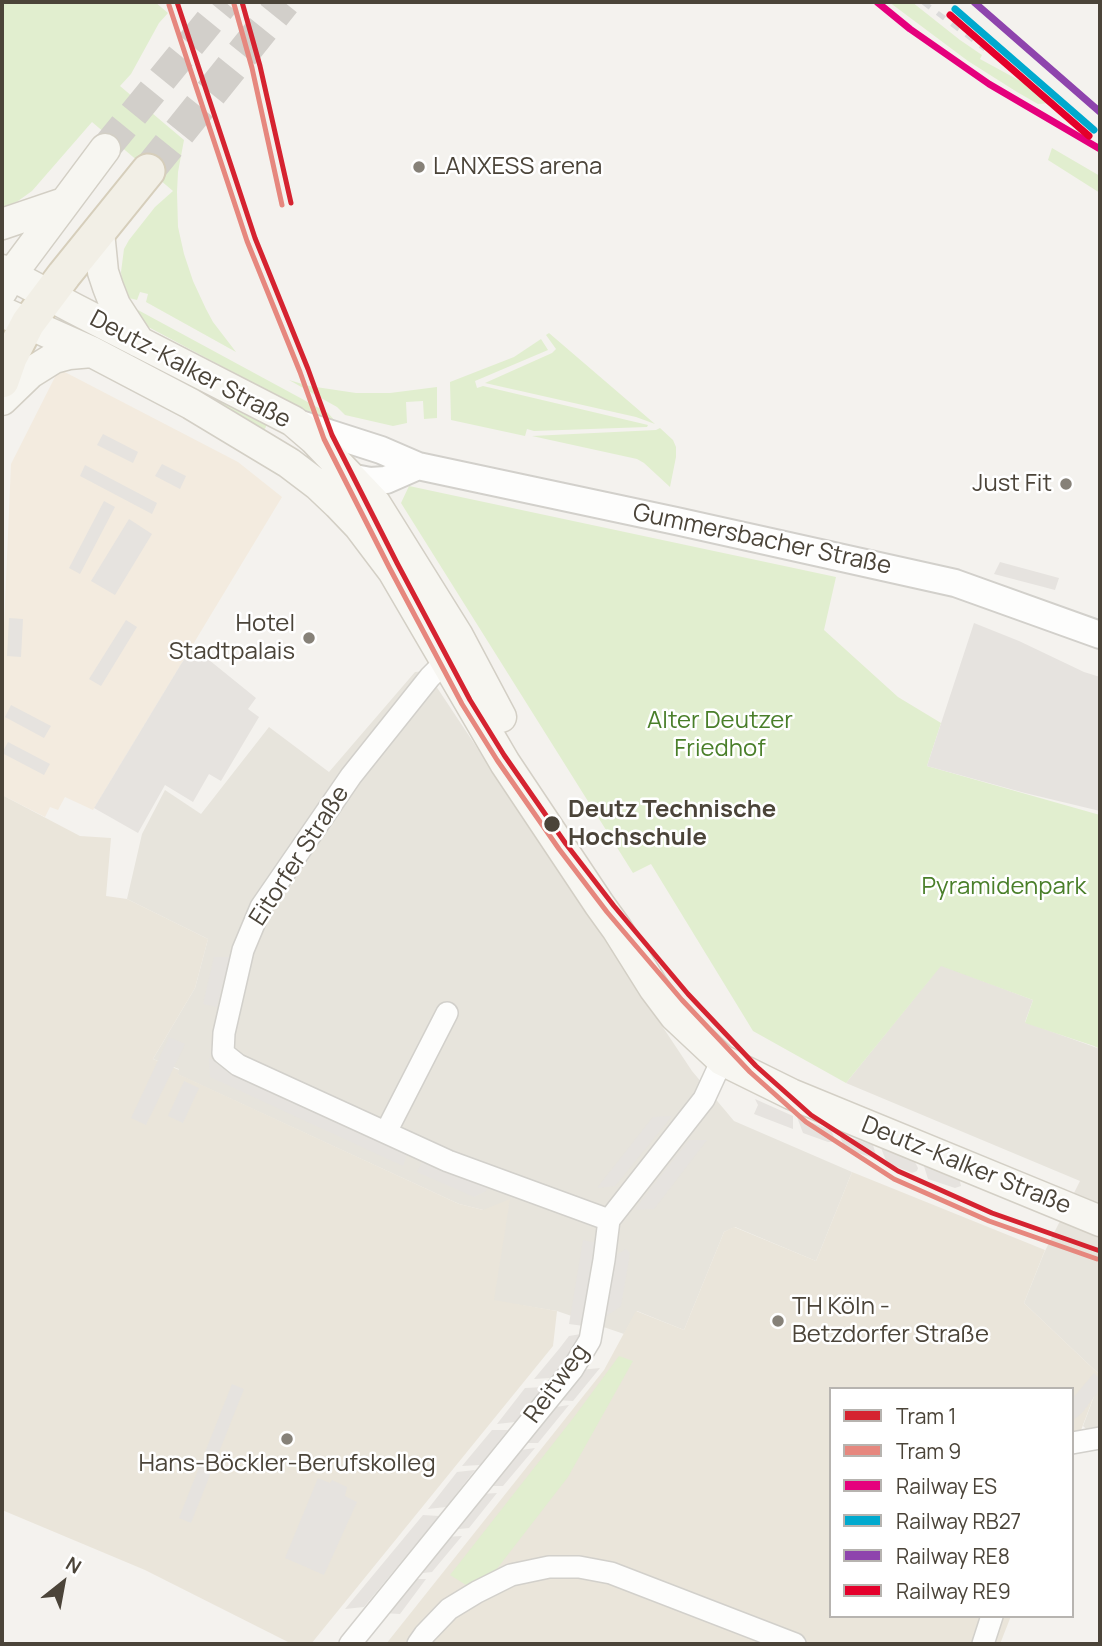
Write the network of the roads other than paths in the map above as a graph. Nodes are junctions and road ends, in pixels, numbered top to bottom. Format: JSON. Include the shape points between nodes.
{"nodes":[{"id":1,"x":105,"y":149,"type":"tunnel mouth"},
{"id":2,"x":148,"y":171,"type":"tunnel mouth"},
{"id":3,"x":64,"y":203,"type":"junction"},
{"id":4,"x":2,"y":224,"type":"edge"},
{"id":5,"x":99,"y":232,"type":"junction"},
{"id":6,"x":5,"y":279,"type":"edge"},
{"id":7,"x":48,"y":295,"type":"junction"},
{"id":8,"x":15,"y":318,"type":"edge"},
{"id":9,"x":139,"y":342,"type":"junction"},
{"id":10,"x":92,"y":352,"type":"junction"},
{"id":11,"x":2,"y":381,"type":"edge"},
{"id":12,"x":2,"y":400,"type":"edge"},
{"id":13,"x":293,"y":421,"type":"junction"},
{"id":14,"x":289,"y":463,"type":"junction"},
{"id":15,"x":418,"y":467,"type":"junction"},
{"id":16,"x":351,"y":477,"type":"junction"},
{"id":17,"x":1100,"y":635,"type":"edge"},
{"id":18,"x":452,"y":648,"type":"junction"},
{"id":19,"x":447,"y":1013,"type":"dead end"},
{"id":20,"x":723,"y":1060,"type":"junction"},
{"id":21,"x":386,"y":1132,"type":"junction"},
{"id":22,"x":609,"y":1220,"type":"junction"},
{"id":23,"x":1100,"y":1221,"type":"edge"},
{"id":24,"x":1100,"y":1438,"type":"edge"},
{"id":25,"x":1074,"y":1443,"type":"edge"},
{"id":26,"x":991,"y":1618,"type":"edge"},
{"id":27,"x":350,"y":1644,"type":"edge"},
{"id":28,"x":418,"y":1644,"type":"edge"},
{"id":29,"x":795,"y":1644,"type":"edge"},
{"id":30,"x":983,"y":1644,"type":"edge"}],
"edges":[{"from":1,"to":3,"type":"main road"},
{"from":2,"to":5,"type":"main road"},
{"from":3,"to":4,"type":"main road"},
{"from":3,"to":6,"type":"main road"},
{"from":5,"to":7,"type":"main road"},
{"from":5,"to":9,"type":"main road","via":[[107,287]]},
{"from":6,"to":7,"type":"main road","name":"Deutz-Kalker Straße"},
{"from":7,"to":8,"type":"main road"},
{"from":7,"to":9,"type":"main road","name":"Deutz-Kalker Straße"},
{"from":8,"to":10,"type":"main road","name":"Deutz-Kalker Straße"},
{"from":8,"to":11,"type":"main road"},
{"from":9,"to":13,"type":"main road","name":"Deutz-Kalker Straße"},
{"from":10,"to":12,"type":"main road","via":[[48,361]]},
{"from":10,"to":14,"type":"main road","name":"Deutz-Kalker Straße"},
{"from":13,"to":15,"type":"street","name":"Gummersbacher Straße","via":[[382,450]]},
{"from":13,"to":16,"type":"main road","name":"Deutz-Kalker Straße"},
{"from":14,"to":16,"type":"street"},
{"from":14,"to":18,"type":"main road","name":"Deutz-Kalker Straße","via":[[359,526]]},
{"from":15,"to":16,"type":"street","via":[[386,480]]},
{"from":15,"to":17,"type":"street","name":"Gummersbacher Straße","via":[[955,583]]},
{"from":16,"to":18,"type":"main road","name":"Deutz-Kalker Straße","via":[[374,503]]},
{"from":18,"to":20,"type":"main road","name":"Deutz-Kalker Straße","via":[[528,768],[545,821],[654,988],[675,1016]]},
{"from":18,"to":21,"type":"street","name":"Eitorfer Straße","via":[[351,776],[261,908],[243,950],[224,1033],[223,1053],[238,1065]]},
{"from":19,"to":21,"type":"street"},
{"from":20,"to":22,"type":"street","name":"Reitweg","via":[[704,1099]]},
{"from":20,"to":23,"type":"main road","name":"Deutz-Kalker Straße","via":[[791,1094]]},
{"from":21,"to":22,"type":"street","name":"Eitorfer Straße","via":[[449,1161]]},
{"from":22,"to":27,"type":"street","name":"Reitweg","via":[[590,1340],[578,1360]]},
{"from":24,"to":25,"type":"street"},
{"from":26,"to":30,"type":"street"},
{"from":28,"to":29,"type":"street","via":[[449,1609],[511,1575],[549,1567],[579,1567],[611,1573]]}]}
